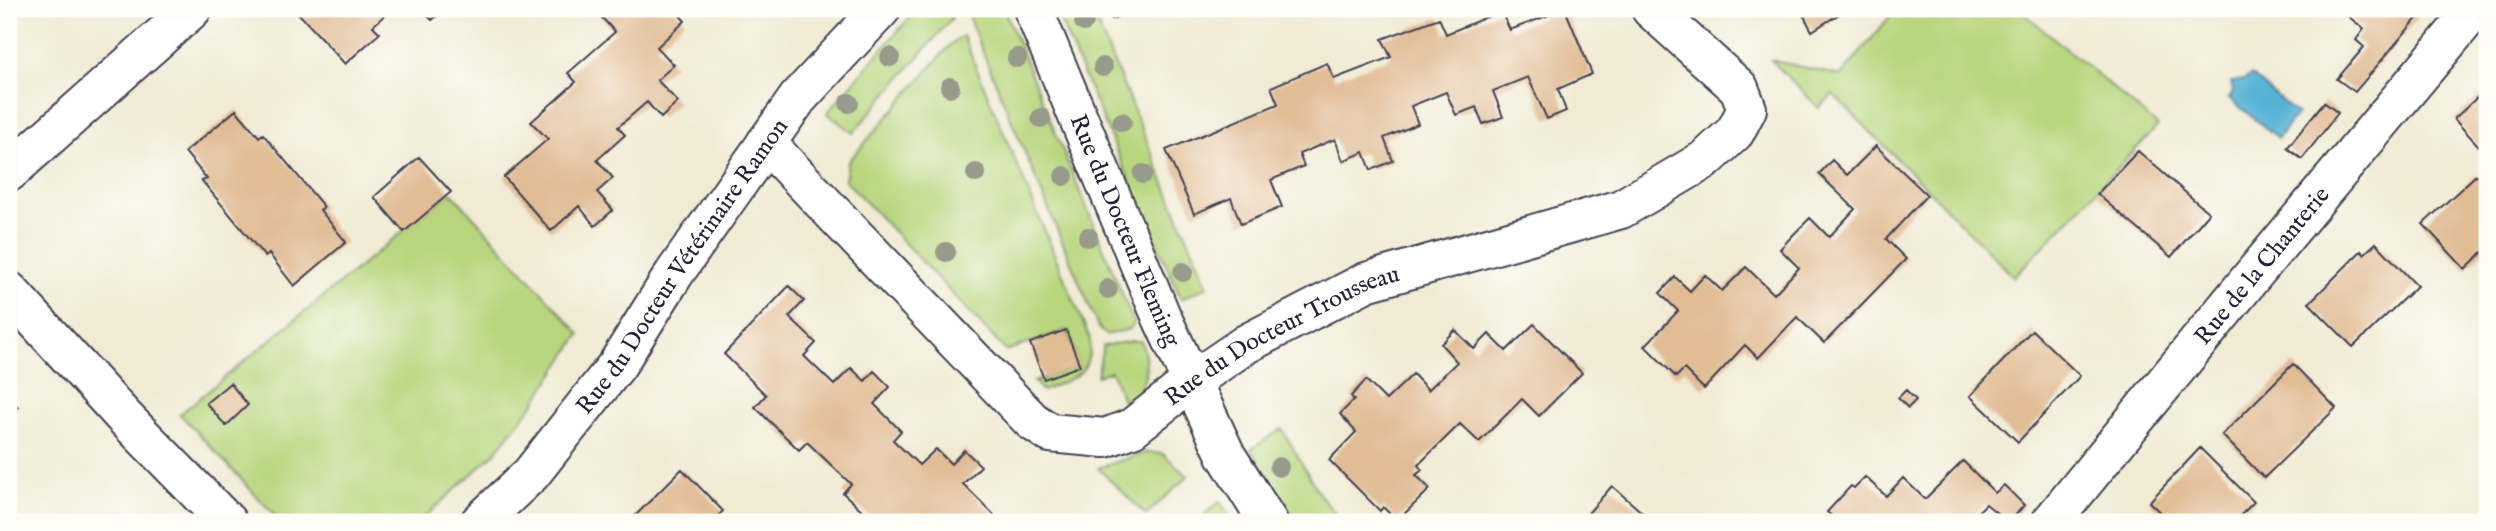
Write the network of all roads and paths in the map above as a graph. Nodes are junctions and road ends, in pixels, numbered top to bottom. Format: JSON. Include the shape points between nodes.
{"nodes":[{"id":1,"x":192,"y":9,"type":"edge"},
{"id":2,"x":881,"y":9,"type":"edge"},
{"id":3,"x":1033,"y":9,"type":"edge"},
{"id":4,"x":1651,"y":9,"type":"edge"},
{"id":5,"x":2472,"y":10,"type":"edge"},
{"id":6,"x":766,"y":142,"type":"junction"},
{"id":7,"x":9,"y":172,"type":"edge"},
{"id":8,"x":9,"y":291,"type":"edge"},
{"id":9,"x":1192,"y":381,"type":"junction"},
{"id":10,"x":227,"y":522,"type":"edge"},
{"id":11,"x":480,"y":522,"type":"edge"},
{"id":12,"x":1268,"y":522,"type":"edge"},
{"id":13,"x":2052,"y":522,"type":"edge"}],
"edges":[{"from":1,"to":7,"type":"street"},
{"from":2,"to":6,"type":"street","name":"Rue du Docteur Vétérinaire Ramon","via":[[798,98]]},
{"from":3,"to":9,"type":"street","name":"Rue du Docteur Fleming"},
{"from":4,"to":9,"type":"street","name":"Rue du Docteur Trousseau","via":[[1739,88],[1747,109],[1735,132],[1706,159],[1621,209],[1366,282],[1246,344]]},
{"from":5,"to":13,"type":"street","name":"Rue de la Chanterie"},
{"from":6,"to":9,"type":"street","name":"Rue du Docteur Trousseau","via":[[1032,421],[1050,433],[1105,438],[1132,428]]},
{"from":6,"to":11,"type":"street","name":"Rue du Docteur Vétérinaire Ramon","via":[[617,365],[531,474]]},
{"from":8,"to":10,"type":"street"},
{"from":9,"to":12,"type":"street","name":"Rue du Docteur Fleming","via":[[1226,455]]}]}
